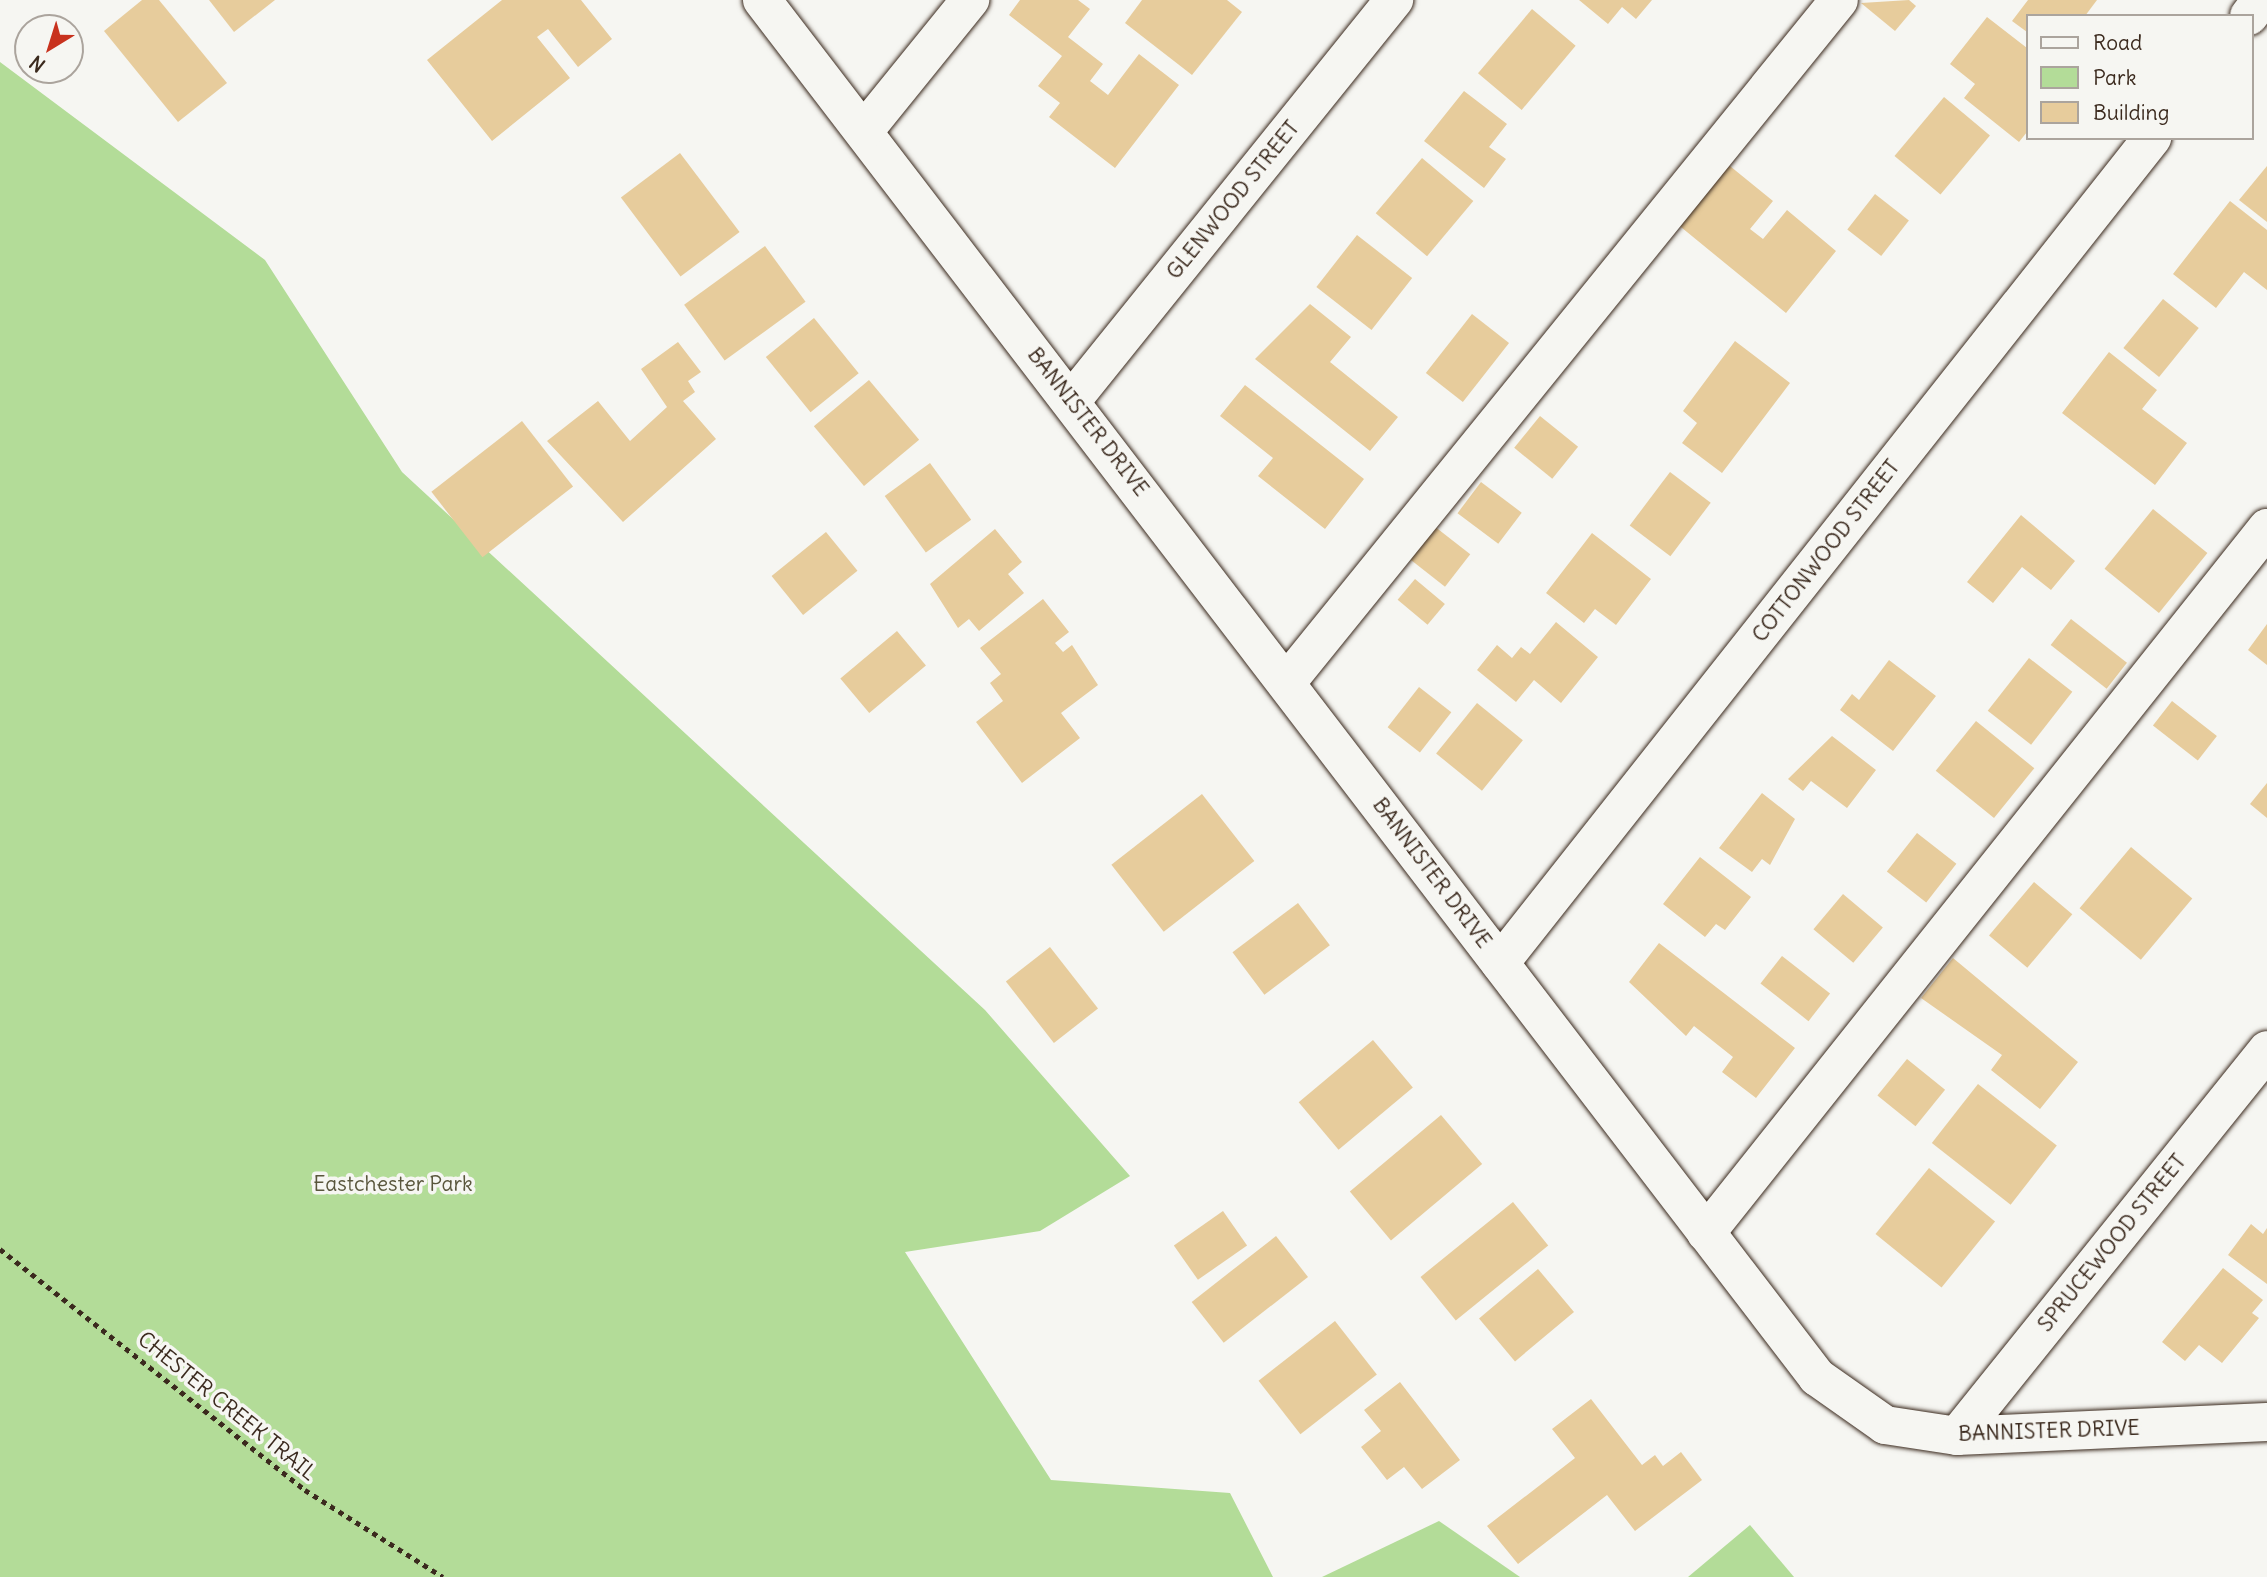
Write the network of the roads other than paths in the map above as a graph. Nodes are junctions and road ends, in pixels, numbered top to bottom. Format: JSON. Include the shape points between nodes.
{"nodes":[{"id":1,"x":762,"y":0,"type":"edge"},
{"id":2,"x":970,"y":0,"type":"edge"},
{"id":3,"x":1394,"y":0,"type":"edge"},
{"id":4,"x":1839,"y":0,"type":"edge"},
{"id":5,"x":864,"y":131,"type":"junction"},
{"id":6,"x":2150,"y":140,"type":"edge"},
{"id":7,"x":1072,"y":401,"type":"junction"},
{"id":8,"x":2267,"y":528,"type":"edge"},
{"id":9,"x":1287,"y":682,"type":"junction"},
{"id":10,"x":1500,"y":963,"type":"junction"},
{"id":11,"x":2267,"y":1051,"type":"edge"},
{"id":12,"x":1706,"y":1233,"type":"junction"},
{"id":13,"x":2267,"y":1422,"type":"edge"},
{"id":14,"x":1957,"y":1436,"type":"junction"}],
"edges":[{"from":1,"to":5,"type":"street","name":"BANNISTER DRIVE"},
{"from":2,"to":5,"type":"street"},
{"from":3,"to":7,"type":"street","name":"GLENWOOD STREET"},
{"from":4,"to":9,"type":"street"},
{"from":5,"to":7,"type":"street","name":"BANNISTER DRIVE"},
{"from":6,"to":10,"type":"street","name":"COTTONWOOD STREET"},
{"from":7,"to":9,"type":"street","name":"BANNISTER DRIVE"},
{"from":8,"to":12,"type":"street"},
{"from":9,"to":10,"type":"street","name":"BANNISTER DRIVE"},
{"from":10,"to":12,"type":"street","name":"BANNISTER DRIVE"},
{"from":11,"to":14,"type":"street","name":"SPRUCEWOOD STREET"},
{"from":12,"to":14,"type":"street","name":"BANNISTER DRIVE","via":[[1817,1377],[1885,1425]]},
{"from":13,"to":14,"type":"street","name":"BANNISTER DRIVE"}]}
